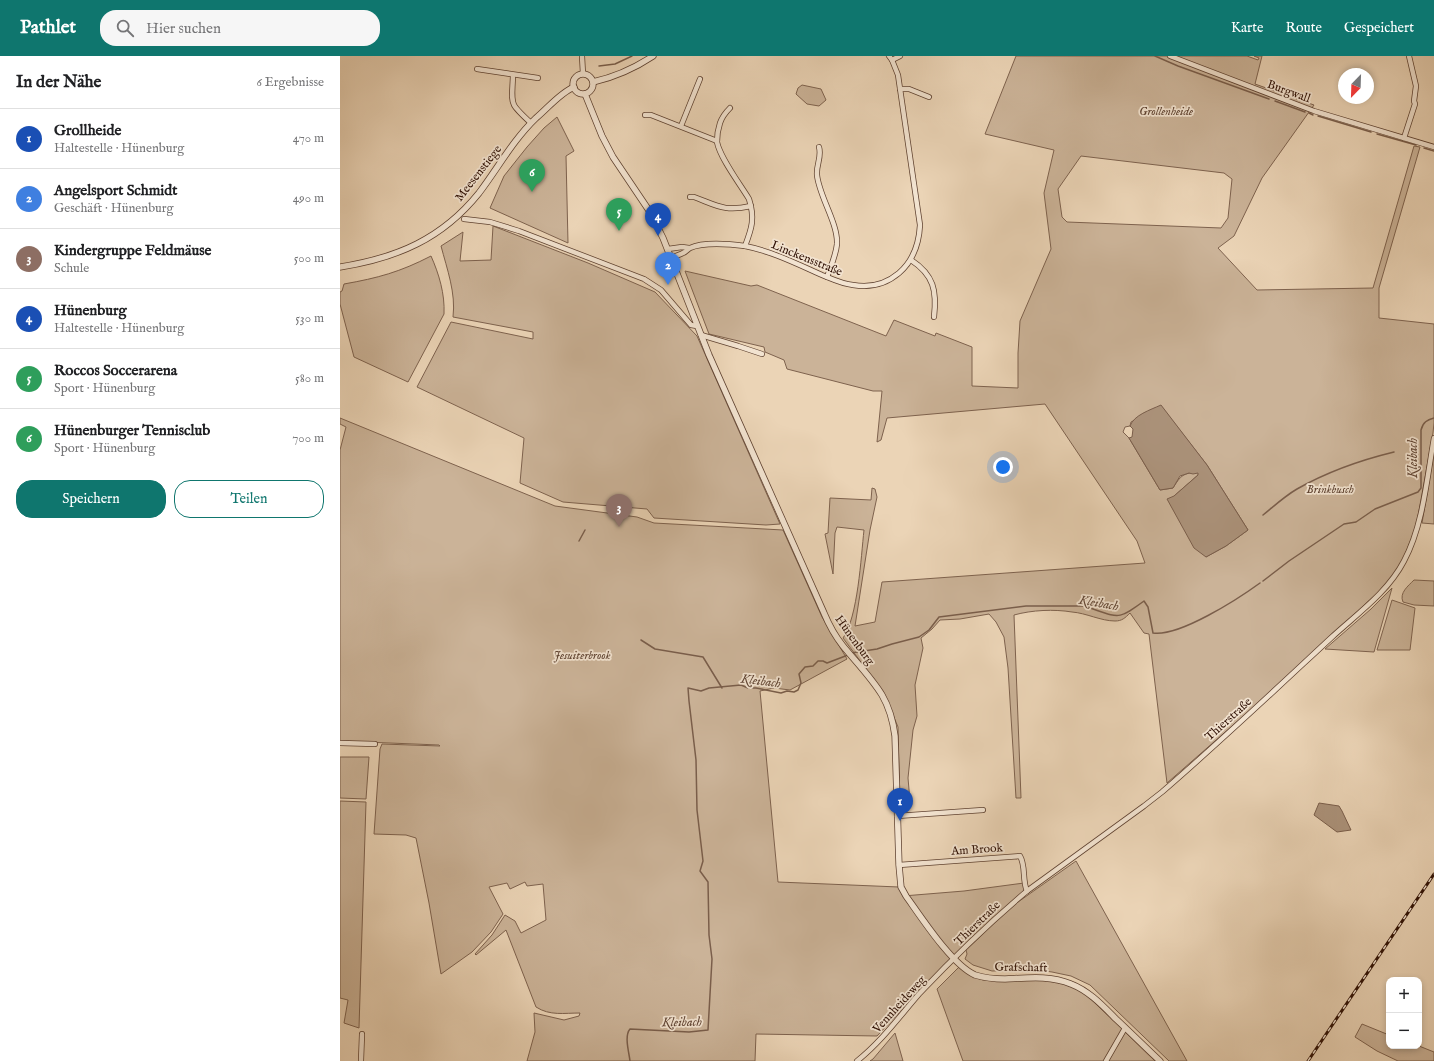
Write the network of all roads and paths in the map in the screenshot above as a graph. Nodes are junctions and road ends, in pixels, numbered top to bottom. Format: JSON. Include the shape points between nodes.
{"nodes":[{"id":1,"x":582,"y":56,"type":"edge"},
{"id":2,"x":653,"y":56,"type":"edge"},
{"id":3,"x":889,"y":56,"type":"edge"},
{"id":4,"x":900,"y":56,"type":"edge"},
{"id":5,"x":1170,"y":56,"type":"edge"},
{"id":6,"x":1409,"y":56,"type":"edge"},
{"id":7,"x":892,"y":60,"type":"junction"},
{"id":8,"x":477,"y":69,"type":"dead end"},
{"id":9,"x":513,"y":74,"type":"junction"},
{"id":10,"x":583,"y":74,"type":"junction"},
{"id":11,"x":538,"y":78,"type":"dead end"},
{"id":12,"x":700,"y":80,"type":"dead end"},
{"id":13,"x":593,"y":82,"type":"junction"},
{"id":14,"x":574,"y":88,"type":"junction"},
{"id":15,"x":900,"y":90,"type":"junction"},
{"id":16,"x":585,"y":94,"type":"junction"},
{"id":17,"x":929,"y":97,"type":"dead end"},
{"id":18,"x":730,"y":108,"type":"dead end"},
{"id":19,"x":645,"y":115,"type":"dead end"},
{"id":20,"x":531,"y":123,"type":"junction"},
{"id":21,"x":681,"y":126,"type":"junction"},
{"id":22,"x":1404,"y":138,"type":"junction"},
{"id":23,"x":717,"y":141,"type":"junction"},
{"id":24,"x":819,"y":147,"type":"dead end"},
{"id":25,"x":1434,"y":147,"type":"edge"},
{"id":26,"x":690,"y":197,"type":"dead end"},
{"id":27,"x":751,"y":206,"type":"junction"},
{"id":28,"x":464,"y":219,"type":"dead end"},
{"id":29,"x":745,"y":246,"type":"junction"},
{"id":30,"x":689,"y":248,"type":"junction"},
{"id":31,"x":668,"y":249,"type":"junction"},
{"id":32,"x":672,"y":258,"type":"junction"},
{"id":33,"x":910,"y":260,"type":"junction"},
{"id":34,"x":340,"y":267,"type":"edge"},
{"id":35,"x":827,"y":277,"type":"junction"},
{"id":36,"x":934,"y":318,"type":"dead end"},
{"id":37,"x":697,"y":326,"type":"junction"},
{"id":38,"x":701,"y":335,"type":"junction"},
{"id":39,"x":762,"y":354,"type":"dead end"},
{"id":40,"x":1434,"y":438,"type":"edge"},
{"id":41,"x":340,"y":742,"type":"edge"},
{"id":42,"x":375,"y":744,"type":"dead end"},
{"id":43,"x":983,"y":810,"type":"dead end"},
{"id":44,"x":897,"y":816,"type":"junction"},
{"id":45,"x":899,"y":865,"type":"junction"},
{"id":46,"x":1027,"y":891,"type":"junction"},
{"id":47,"x":954,"y":959,"type":"junction"},
{"id":48,"x":1125,"y":1028,"type":"junction"},
{"id":49,"x":362,"y":1034,"type":"dead end"},
{"id":50,"x":361,"y":1061,"type":"edge"},
{"id":51,"x":857,"y":1061,"type":"edge"},
{"id":52,"x":1106,"y":1061,"type":"edge"},
{"id":53,"x":1160,"y":1061,"type":"edge"}],
"edges":[{"from":1,"to":10,"type":"street"},
{"from":2,"to":13,"type":"street","via":[[628,70]]},
{"from":3,"to":7,"type":"street","name":"Linckensstraße"},
{"from":4,"to":7,"type":"street"},
{"from":5,"to":22,"type":"street","name":"Burgwall","via":[[1314,111]]},
{"from":6,"to":22,"type":"street","via":[[1416,86],[1415,104]]},
{"from":7,"to":15,"type":"street","name":"Linckensstraße"},
{"from":8,"to":9,"type":"street"},
{"from":9,"to":11,"type":"street"},
{"from":9,"to":20,"type":"street","via":[[512,102]]},
{"from":10,"to":13,"type":"street","via":[[590,76]]},
{"from":10,"to":14,"type":"street","name":"Meesenstiege","via":[[575,78]]},
{"from":12,"to":21,"type":"street"},
{"from":13,"to":16,"type":"street","via":[[592,88]]},
{"from":14,"to":16,"type":"street"},
{"from":14,"to":20,"type":"street","name":"Meesenstiege"},
{"from":15,"to":17,"type":"street","via":[[909,89]]},
{"from":15,"to":33,"type":"street","name":"Linckensstraße","via":[[920,225],[916,250]]},
{"from":16,"to":31,"type":"street","name":"Hünenburg","via":[[613,158],[650,212]]},
{"from":18,"to":23,"type":"street","via":[[724,113]]},
{"from":19,"to":21,"type":"street"},
{"from":20,"to":34,"type":"street","name":"Meesenstiege","via":[[478,194],[441,229],[399,253]]},
{"from":21,"to":23,"type":"street"},
{"from":22,"to":25,"type":"street","name":"Burgwall"},
{"from":23,"to":27,"type":"street","via":[[721,153]]},
{"from":24,"to":35,"type":"street","via":[[821,154],[818,179],[837,237],[836,253]]},
{"from":26,"to":27,"type":"street","via":[[730,209]]},
{"from":27,"to":29,"type":"street","via":[[753,223]]},
{"from":28,"to":37,"type":"street","name":"Hünenburg","via":[[490,222],[519,231],[644,279],[661,290],[691,325]]},
{"from":29,"to":30,"type":"street","name":"Linckensstraße","via":[[718,244]]},
{"from":29,"to":35,"type":"street","name":"Linckensstraße"},
{"from":30,"to":31,"type":"street","name":"Linckensstraße"},
{"from":30,"to":32,"type":"street","name":"Linckensstraße"},
{"from":31,"to":32,"type":"street","name":"Hünenburg"},
{"from":32,"to":37,"type":"street","name":"Hünenburg"},
{"from":33,"to":35,"type":"street","name":"Linckensstraße","via":[[894,277],[872,285],[853,285]]},
{"from":33,"to":36,"type":"street","via":[[925,271],[933,283]]},
{"from":37,"to":38,"type":"street","name":"Hünenburg"},
{"from":38,"to":39,"type":"street"},
{"from":38,"to":44,"type":"street","name":"Hünenburg","via":[[831,628],[882,695],[888,708],[897,749]]},
{"from":40,"to":46,"type":"street","name":"Thierstraße","via":[[1410,551],[1388,585],[1162,792]]},
{"from":41,"to":42,"type":"street"},
{"from":43,"to":44,"type":"street"},
{"from":44,"to":45,"type":"street","name":"Hünenburg"},
{"from":45,"to":46,"type":"street","name":"Am Brook","via":[[1020,856]]},
{"from":45,"to":47,"type":"street","name":"Hünenburg","via":[[901,887],[906,896]]},
{"from":46,"to":47,"type":"street","name":"Thierstraße"},
{"from":47,"to":48,"type":"street","name":"Grafschaft","via":[[967,970],[983,977],[1056,979],[1070,983],[1089,994]]},
{"from":47,"to":51,"type":"street","name":"Vennheideweg"},
{"from":48,"to":52,"type":"street"},
{"from":48,"to":53,"type":"street","name":"Grafschaft"},
{"from":49,"to":50,"type":"street"}]}
